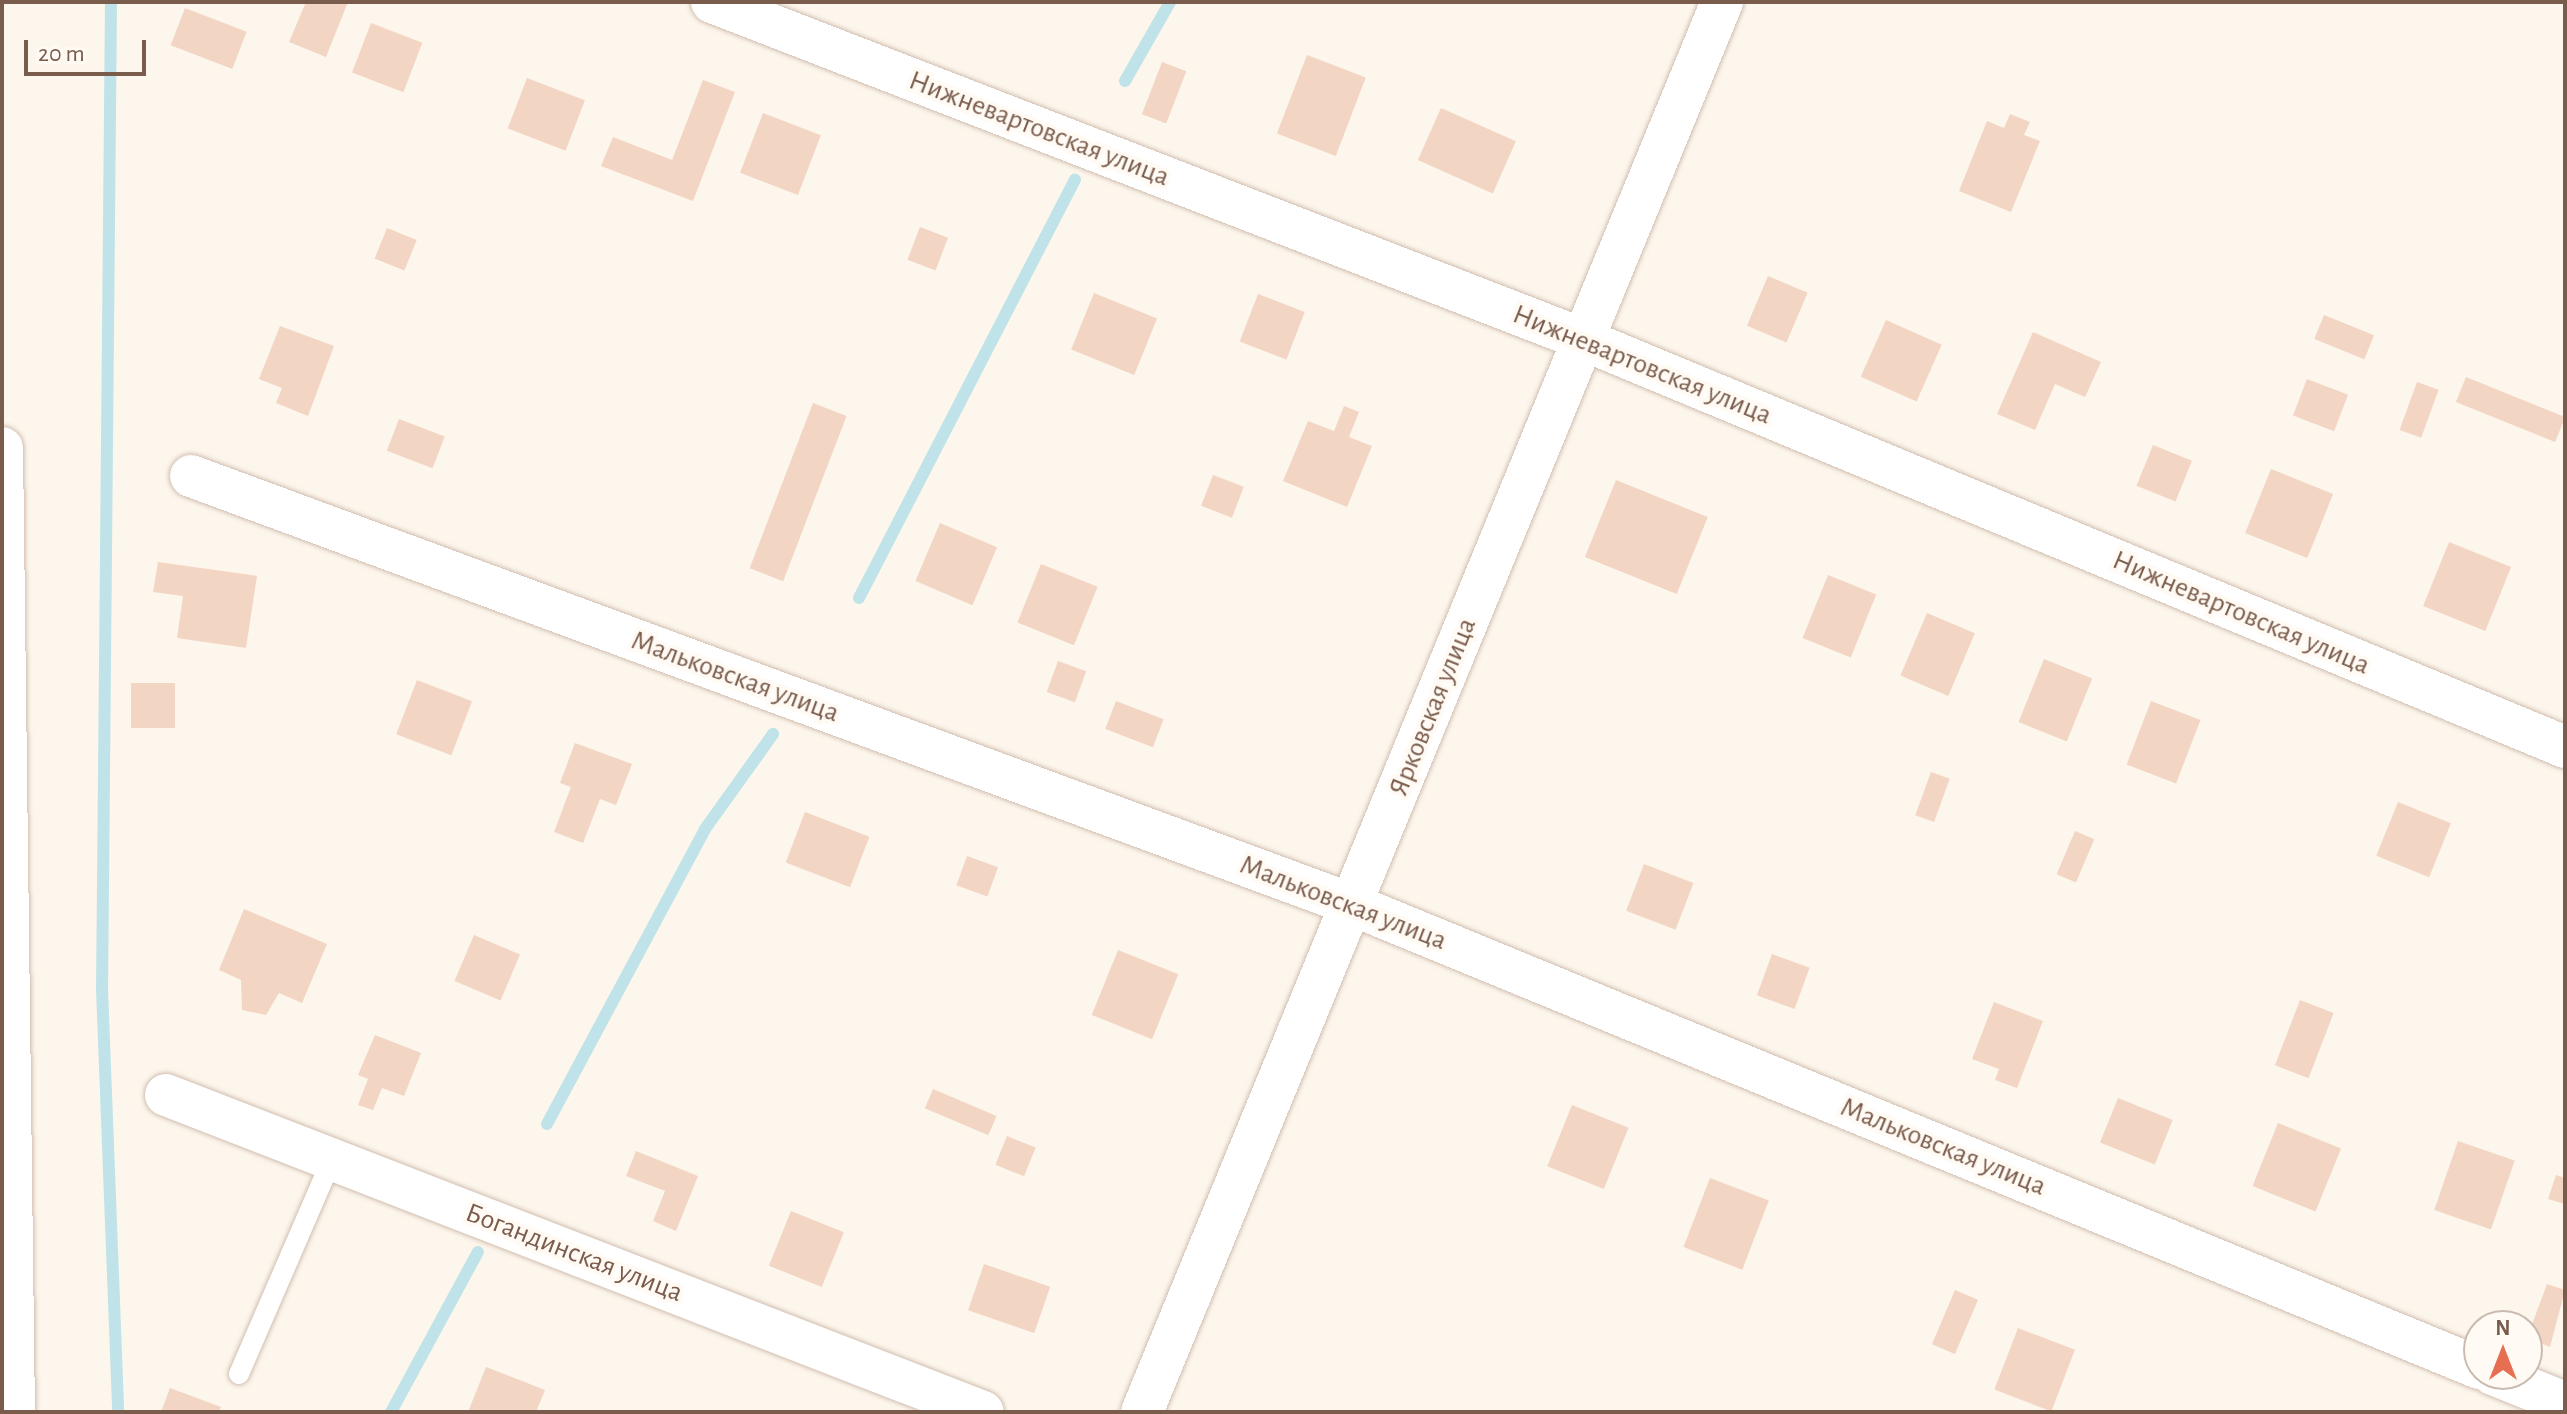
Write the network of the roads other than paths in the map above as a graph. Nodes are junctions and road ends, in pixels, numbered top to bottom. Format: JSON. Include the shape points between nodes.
{"nodes":[{"id":1,"x":712,"y":2,"type":"edge"},
{"id":2,"x":1722,"y":2,"type":"edge"},
{"id":3,"x":1582,"y":339,"type":"junction"},
{"id":4,"x":2,"y":448,"type":"edge"},
{"id":5,"x":191,"y":476,"type":"dead end"},
{"id":6,"x":2565,"y":747,"type":"edge"},
{"id":7,"x":1353,"y":905,"type":"junction"},
{"id":8,"x":166,"y":1095,"type":"dead end"},
{"id":9,"x":332,"y":1159,"type":"junction"},
{"id":10,"x":2463,"y":1361,"type":"edge"},
{"id":11,"x":239,"y":1374,"type":"dead end"},
{"id":12,"x":2533,"y":1390,"type":"edge"},
{"id":13,"x":2565,"y":1403,"type":"edge"},
{"id":14,"x":14,"y":1412,"type":"edge"},
{"id":15,"x":983,"y":1412,"type":"edge"},
{"id":16,"x":1142,"y":1412,"type":"edge"}],
"edges":[{"from":1,"to":3,"type":"street","name":"Нижневартовская улица"},
{"from":2,"to":3,"type":"street","name":"Ярковская улица"},
{"from":3,"to":6,"type":"street","name":"Нижневартовская улица"},
{"from":3,"to":7,"type":"street","name":"Ярковская улица"},
{"from":4,"to":14,"type":"street"},
{"from":5,"to":7,"type":"street","name":"Мальковская улица"},
{"from":7,"to":10,"type":"street","name":"Мальковская улица"},
{"from":7,"to":16,"type":"street","name":"Ярковская улица"},
{"from":8,"to":9,"type":"street","name":"Богандинская улица"},
{"from":9,"to":11,"type":"lane"},
{"from":9,"to":15,"type":"street","name":"Богандинская улица"},
{"from":12,"to":13,"type":"street"}]}
